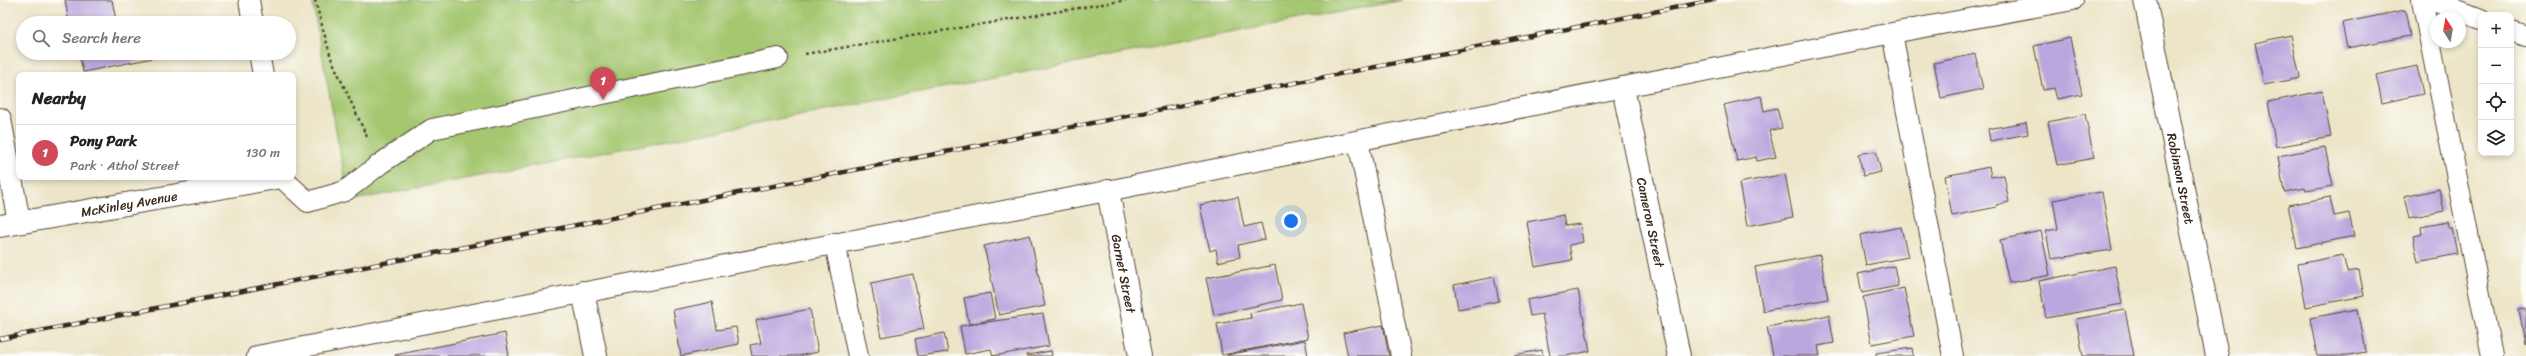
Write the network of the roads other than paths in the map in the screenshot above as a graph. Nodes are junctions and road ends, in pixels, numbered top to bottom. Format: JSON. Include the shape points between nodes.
{"nodes":[{"id":1,"x":249,"y":0,"type":"edge"},
{"id":2,"x":2073,"y":0,"type":"edge"},
{"id":3,"x":2145,"y":0,"type":"edge"},
{"id":4,"x":2422,"y":0,"type":"edge"},
{"id":5,"x":2431,"y":0,"type":"edge"},
{"id":6,"x":252,"y":16,"type":"edge"},
{"id":7,"x":2478,"y":18,"type":"edge"},
{"id":8,"x":2514,"y":32,"type":"edge"},
{"id":9,"x":1892,"y":33,"type":"junction"},
{"id":10,"x":2526,"y":36,"type":"edge"},
{"id":11,"x":778,"y":58,"type":"road end"},
{"id":12,"x":260,"y":60,"type":"edge"},
{"id":13,"x":262,"y":72,"type":"edge"},
{"id":14,"x":1623,"y":88,"type":"junction"},
{"id":15,"x":0,"y":119,"type":"edge"},
{"id":16,"x":1358,"y":141,"type":"junction"},
{"id":17,"x":264,"y":180,"type":"edge"},
{"id":18,"x":284,"y":180,"type":"edge"},
{"id":19,"x":1108,"y":191,"type":"junction"},
{"id":20,"x":10,"y":224,"type":"edge"},
{"id":21,"x":835,"y":243,"type":"junction"},
{"id":22,"x":583,"y":292,"type":"junction"},
{"id":23,"x":311,"y":350,"type":"edge"},
{"id":24,"x":257,"y":356,"type":"edge"},
{"id":25,"x":596,"y":356,"type":"edge"},
{"id":26,"x":858,"y":356,"type":"edge"},
{"id":27,"x":1140,"y":356,"type":"edge"},
{"id":28,"x":1401,"y":356,"type":"edge"},
{"id":29,"x":1679,"y":356,"type":"edge"},
{"id":30,"x":1953,"y":356,"type":"edge"},
{"id":31,"x":2217,"y":356,"type":"edge"},
{"id":32,"x":2492,"y":356,"type":"edge"}],
"edges":[{"from":1,"to":6,"type":"lane"},
{"from":2,"to":9,"type":"lane"},
{"from":3,"to":31,"type":"street","name":"Robinson Street"},
{"from":4,"to":32,"type":"lane"},
{"from":5,"to":7,"type":"lane"},
{"from":8,"to":10,"type":"lane"},
{"from":9,"to":14,"type":"lane"},
{"from":9,"to":30,"type":"lane"},
{"from":11,"to":18,"type":"lane","via":[[432,129],[345,191],[308,202]]},
{"from":12,"to":13,"type":"lane"},
{"from":14,"to":16,"type":"lane"},
{"from":14,"to":29,"type":"street","name":"Cameron Street"},
{"from":15,"to":20,"type":"street"},
{"from":16,"to":19,"type":"lane"},
{"from":16,"to":28,"type":"lane"},
{"from":17,"to":20,"type":"street","name":"McKinley Avenue"},
{"from":19,"to":21,"type":"lane"},
{"from":19,"to":27,"type":"street","name":"Garnet Street"},
{"from":21,"to":22,"type":"lane"},
{"from":21,"to":26,"type":"lane"},
{"from":22,"to":23,"type":"lane"},
{"from":22,"to":25,"type":"street"},
{"from":23,"to":24,"type":"lane"}]}
